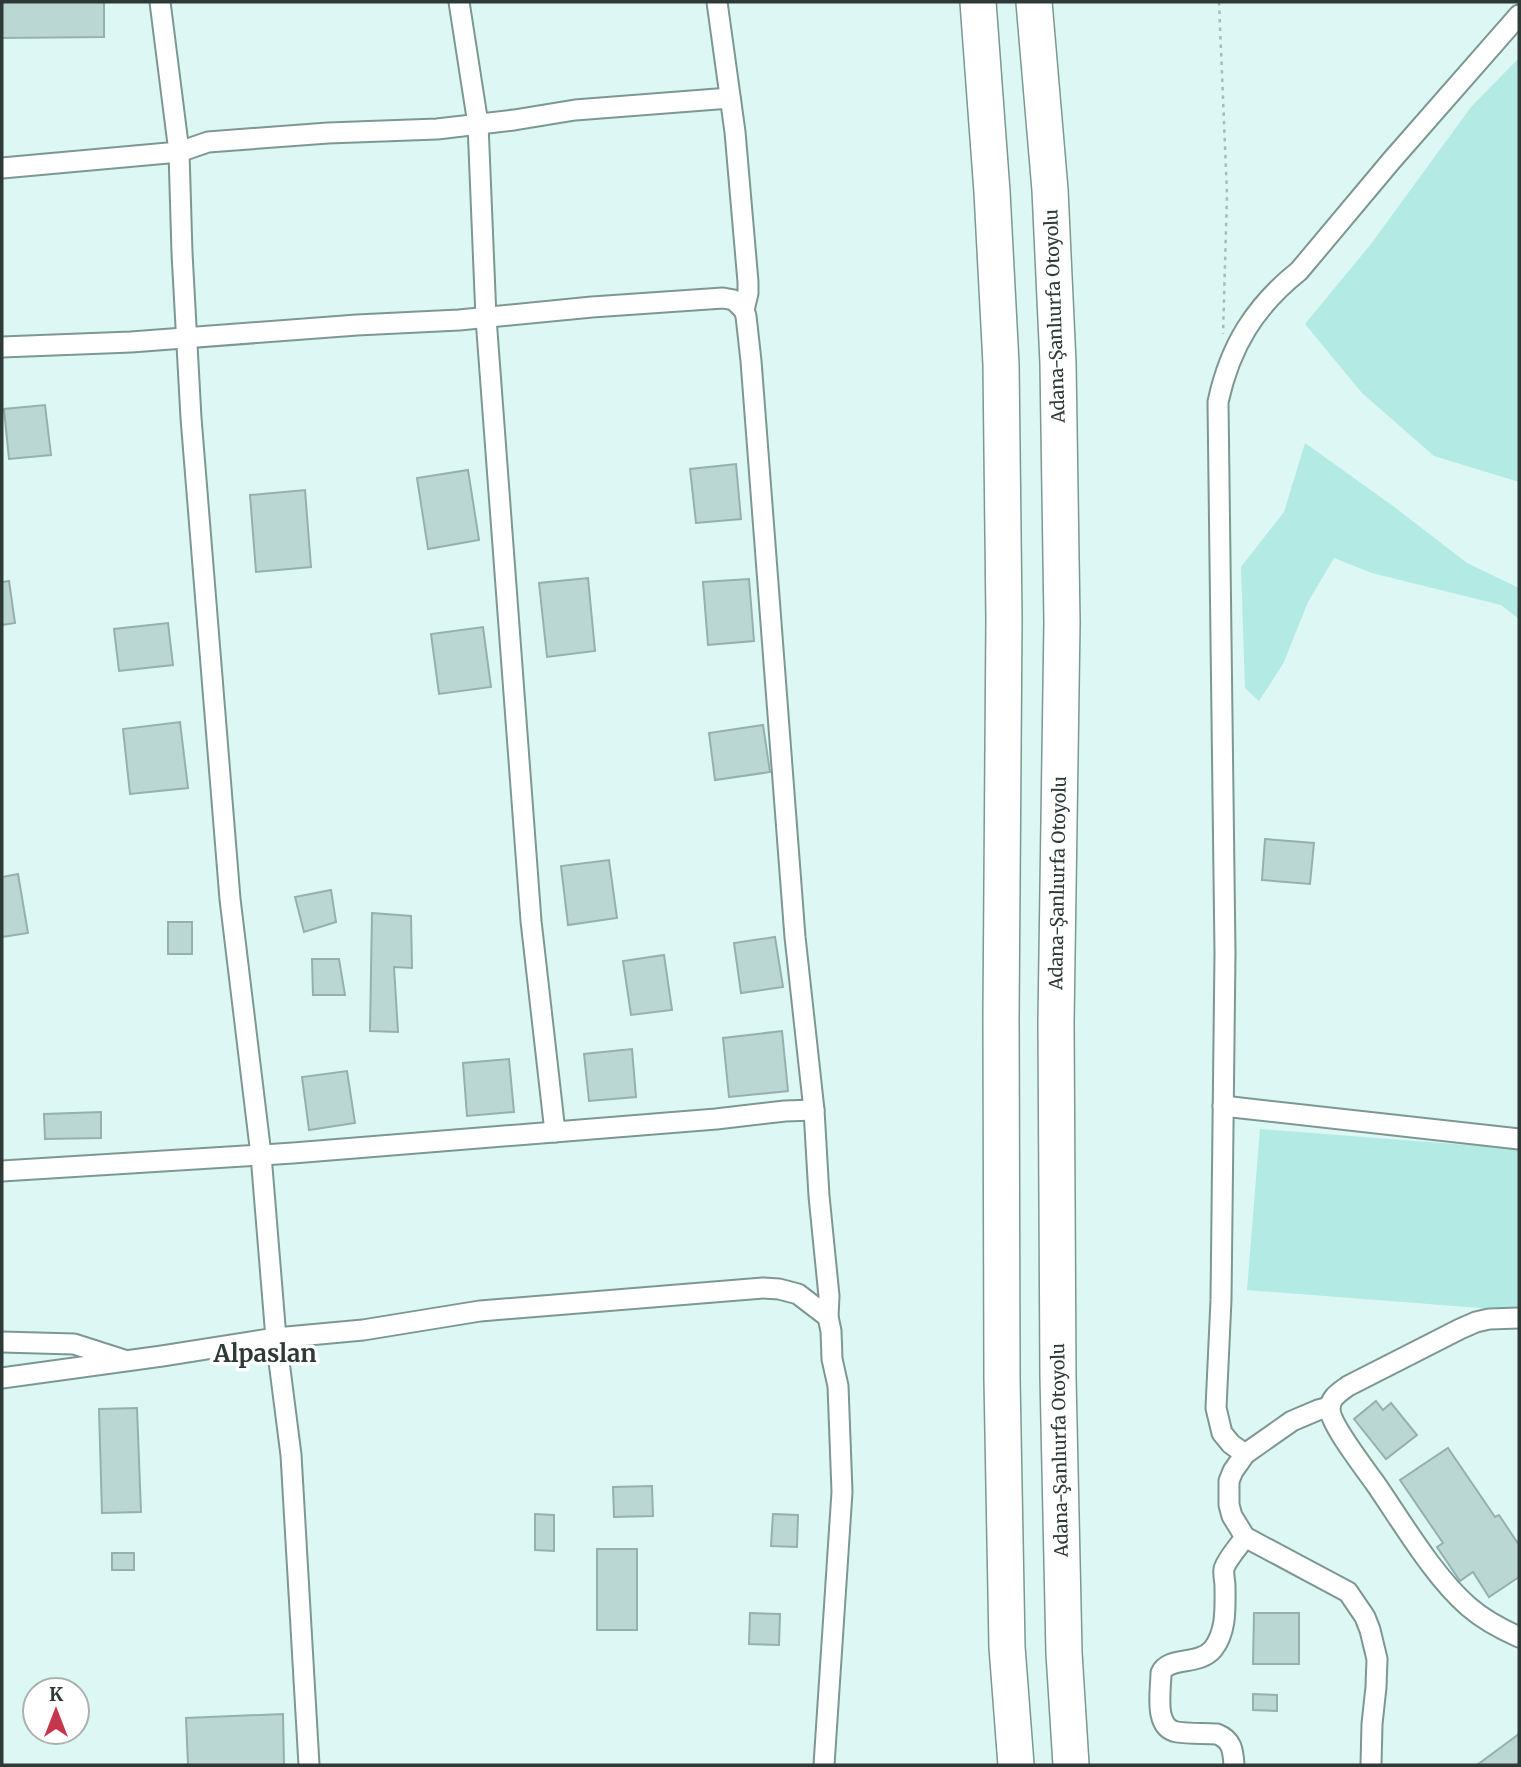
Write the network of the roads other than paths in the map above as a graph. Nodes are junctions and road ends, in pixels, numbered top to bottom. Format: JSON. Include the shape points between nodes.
{"nodes":[{"id":1,"x":160,"y":2,"type":"edge"},
{"id":2,"x":459,"y":2,"type":"edge"},
{"id":3,"x":717,"y":2,"type":"edge"},
{"id":4,"x":978,"y":2,"type":"edge"},
{"id":5,"x":1034,"y":2,"type":"edge"},
{"id":6,"x":1519,"y":15,"type":"edge"},
{"id":7,"x":730,"y":98,"type":"junction"},
{"id":8,"x":478,"y":124,"type":"junction"},
{"id":9,"x":179,"y":152,"type":"junction"},
{"id":10,"x":2,"y":168,"type":"edge"},
{"id":11,"x":744,"y":310,"type":"junction"},
{"id":12,"x":486,"y":318,"type":"junction"},
{"id":13,"x":187,"y":338,"type":"junction"},
{"id":14,"x":2,"y":347,"type":"edge"},
{"id":15,"x":1223,"y":1106,"type":"junction"},
{"id":16,"x":814,"y":1110,"type":"junction"},
{"id":17,"x":555,"y":1132,"type":"junction"},
{"id":18,"x":1519,"y":1139,"type":"edge"},
{"id":19,"x":261,"y":1155,"type":"junction"},
{"id":20,"x":2,"y":1171,"type":"edge"},
{"id":21,"x":828,"y":1317,"type":"junction"},
{"id":22,"x":1519,"y":1318,"type":"edge"},
{"id":23,"x":276,"y":1338,"type":"junction"},
{"id":24,"x":2,"y":1342,"type":"edge"},
{"id":25,"x":128,"y":1361,"type":"junction"},
{"id":26,"x":2,"y":1378,"type":"edge"},
{"id":27,"x":1330,"y":1407,"type":"junction"},
{"id":28,"x":1245,"y":1454,"type":"junction"},
{"id":29,"x":1245,"y":1537,"type":"junction"},
{"id":30,"x":1519,"y":1637,"type":"edge"},
{"id":31,"x":309,"y":1765,"type":"edge"},
{"id":32,"x":824,"y":1765,"type":"edge"},
{"id":33,"x":1016,"y":1765,"type":"edge"},
{"id":34,"x":1071,"y":1765,"type":"edge"},
{"id":35,"x":1234,"y":1765,"type":"edge"},
{"id":36,"x":1371,"y":1765,"type":"edge"}],
"edges":[{"from":1,"to":9,"type":"street"},
{"from":2,"to":8,"type":"street"},
{"from":3,"to":7,"type":"street"},
{"from":4,"to":33,"type":"highway","via":[[1001,364],[1002,1365],[1007,1647]]},
{"from":5,"to":34,"type":"highway","name":"Adana-Şanlıurfa Otoyolu","via":[[1058,363],[1062,622],[1056,1023],[1058,1363],[1063,1653]]},
{"from":6,"to":15,"type":"street","via":[[1299,271],[1261,307],[1226,369],[1218,402]]},
{"from":7,"to":8,"type":"street","via":[[575,110]]},
{"from":7,"to":11,"type":"street","via":[[748,282]]},
{"from":8,"to":9,"type":"street","via":[[208,142]]},
{"from":8,"to":12,"type":"street"},
{"from":9,"to":10,"type":"street"},
{"from":9,"to":13,"type":"street"},
{"from":11,"to":12,"type":"street","via":[[734,300],[723,298]]},
{"from":11,"to":16,"type":"street","via":[[795,937]]},
{"from":12,"to":13,"type":"street"},
{"from":12,"to":17,"type":"street","via":[[531,920]]},
{"from":13,"to":14,"type":"street"},
{"from":13,"to":19,"type":"street","via":[[230,899]]},
{"from":15,"to":18,"type":"street"},
{"from":15,"to":28,"type":"street","via":[[1216,1409],[1222,1433]]},
{"from":16,"to":17,"type":"street"},
{"from":16,"to":21,"type":"street"},
{"from":17,"to":19,"type":"street"},
{"from":19,"to":20,"type":"street"},
{"from":19,"to":23,"type":"street"},
{"from":21,"to":23,"type":"street","via":[[798,1294],[763,1288],[480,1311]]},
{"from":21,"to":32,"type":"street","via":[[838,1386],[842,1492]]},
{"from":22,"to":27,"type":"street","via":[[1489,1319],[1460,1329],[1348,1385]]},
{"from":23,"to":25,"type":"street"},
{"from":23,"to":31,"type":"street","via":[[291,1455]]},
{"from":24,"to":25,"type":"street","via":[[74,1344]]},
{"from":25,"to":26,"type":"street"},
{"from":27,"to":28,"type":"street","via":[[1292,1421]]},
{"from":27,"to":30,"type":"street","via":[[1348,1444],[1455,1594],[1484,1619]]},
{"from":28,"to":29,"type":"street","via":[[1233,1471],[1228,1493],[1232,1516]]},
{"from":29,"to":35,"type":"street","via":[[1224,1568],[1225,1618],[1214,1647],[1196,1660],[1169,1664],[1161,1673],[1164,1722],[1175,1732],[1223,1736],[1232,1748]]},
{"from":29,"to":36,"type":"street","via":[[1348,1592],[1364,1616],[1374,1644],[1377,1673]]}]}
